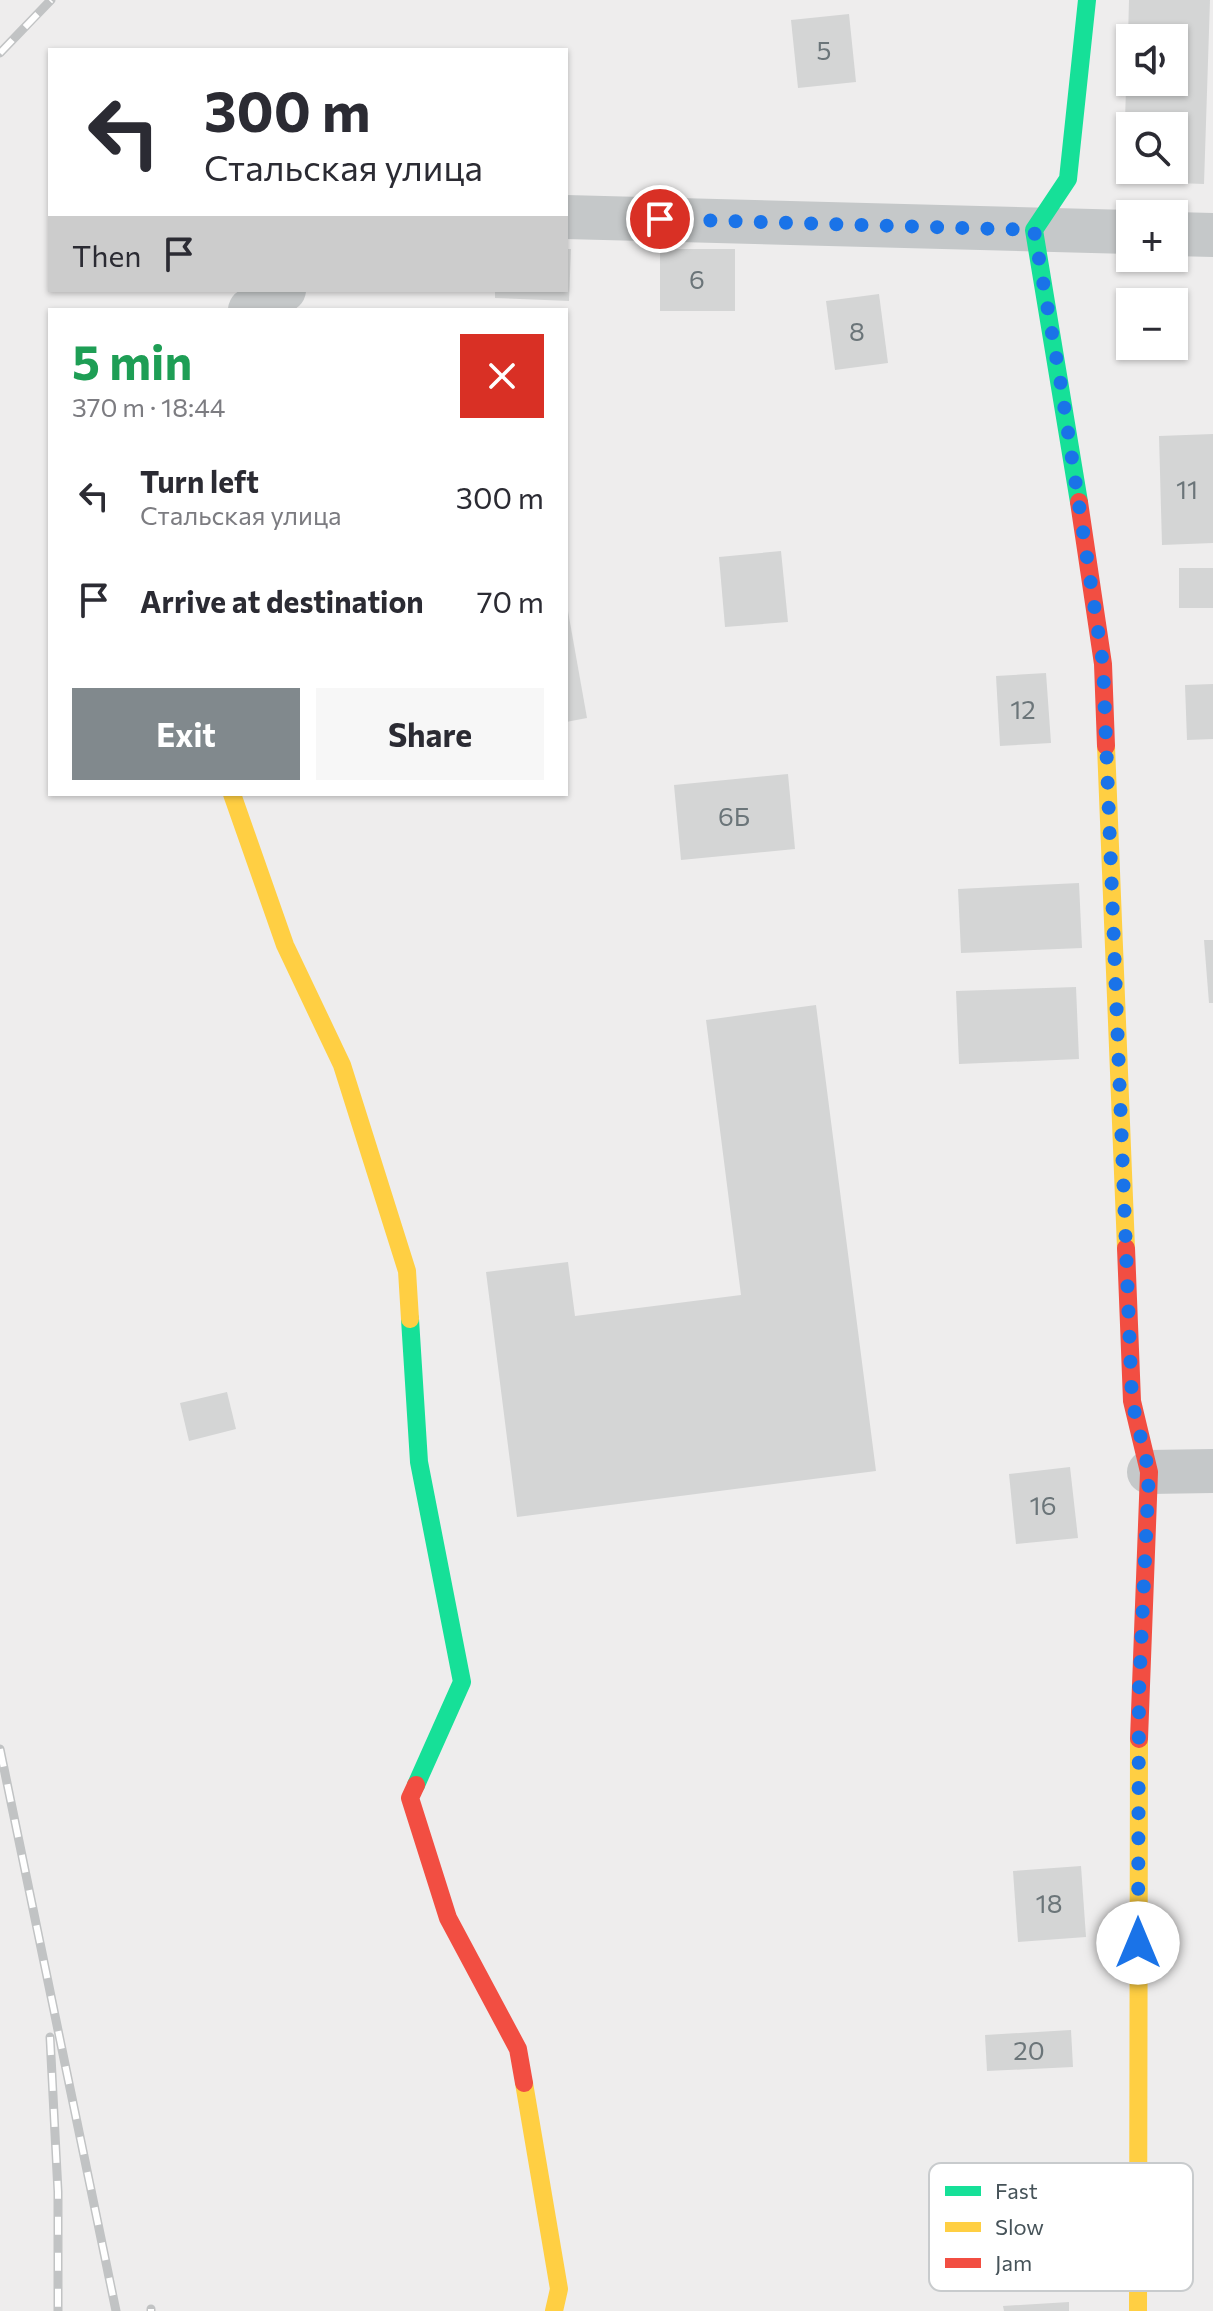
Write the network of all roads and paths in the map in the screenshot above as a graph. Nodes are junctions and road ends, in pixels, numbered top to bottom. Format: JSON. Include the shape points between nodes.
{"nodes":[{"id":1,"x":1087,"y":0,"type":"edge"},
{"id":2,"x":568,"y":217,"type":"edge"},
{"id":3,"x":1034,"y":230,"type":"junction"},
{"id":4,"x":1116,"y":232,"type":"edge"},
{"id":5,"x":1188,"y":234,"type":"edge"},
{"id":6,"x":1213,"y":235,"type":"edge"},
{"id":7,"x":281,"y":292,"type":"edge"},
{"id":8,"x":253,"y":308,"type":"edge"},
{"id":9,"x":233,"y":796,"type":"edge"},
{"id":10,"x":1213,"y":1471,"type":"edge"},
{"id":11,"x":1149,"y":1472,"type":"junction"},
{"id":12,"x":1138,"y":2163,"type":"edge"},
{"id":13,"x":1138,"y":2291,"type":"edge"},
{"id":14,"x":554,"y":2311,"type":"edge"},
{"id":15,"x":1138,"y":2311,"type":"edge"}],
"edges":[{"from":1,"to":3,"type":"street","via":[[1068,179]]},
{"from":2,"to":3,"type":"street"},
{"from":3,"to":4,"type":"street"},
{"from":3,"to":11,"type":"street","via":[[1103,664],[1132,1401]]},
{"from":5,"to":6,"type":"street"},
{"from":7,"to":8,"type":"street"},
{"from":9,"to":14,"type":"street","via":[[285,945],[342,1065],[407,1271],[419,1462],[462,1682],[410,1798],[448,1918],[518,2049],[559,2289]]},
{"from":10,"to":11,"type":"street"},
{"from":11,"to":12,"type":"street","via":[[1139,1691]]},
{"from":13,"to":15,"type":"street"}]}
